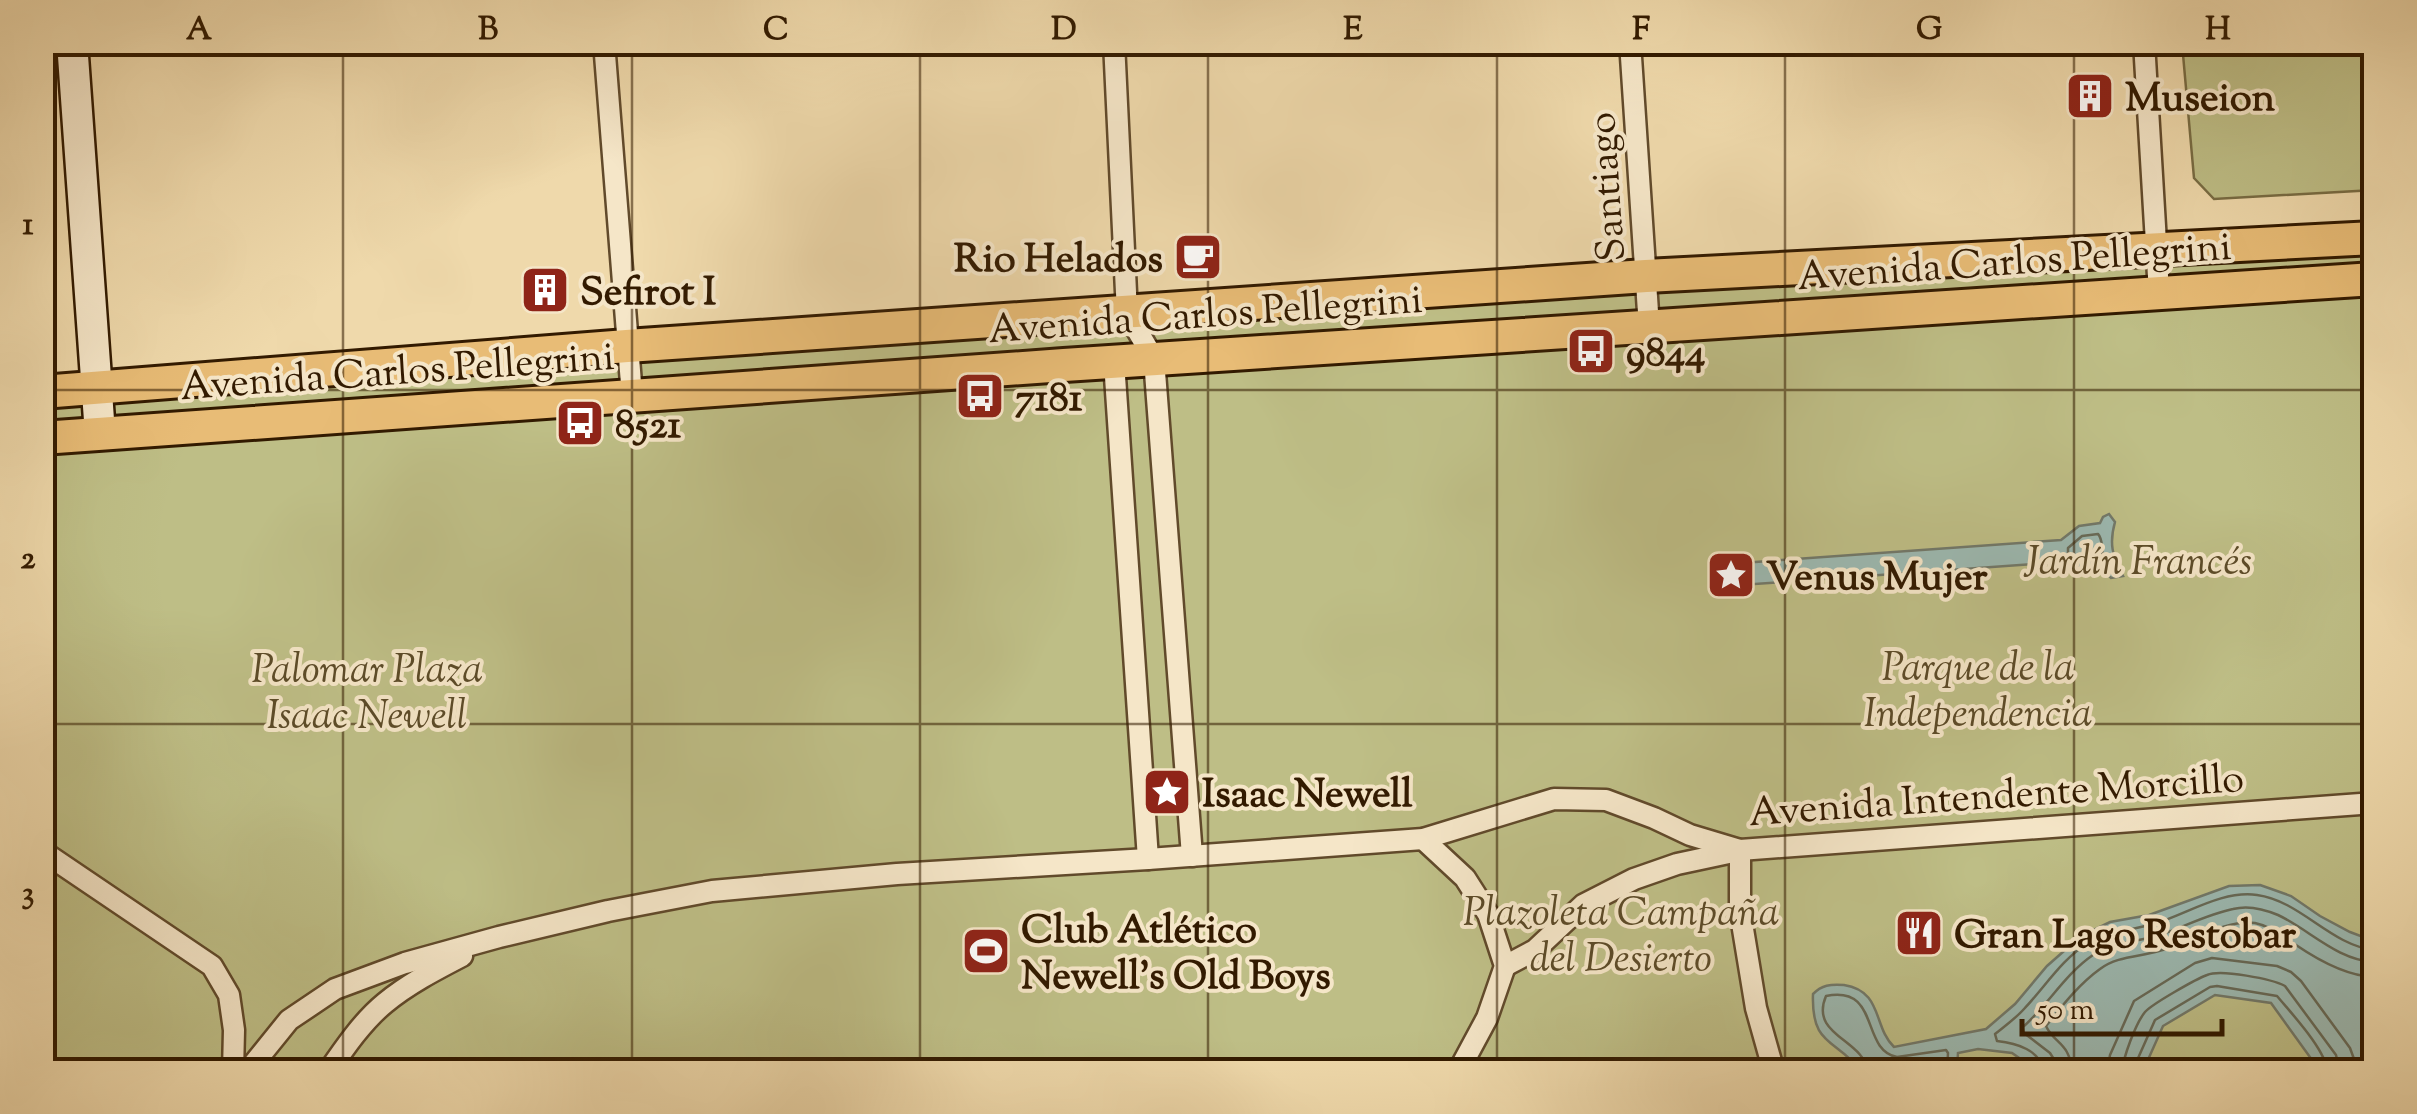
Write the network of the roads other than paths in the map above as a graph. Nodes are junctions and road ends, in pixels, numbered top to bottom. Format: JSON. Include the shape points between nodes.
{"nodes":[{"id":1,"x":72,"y":42,"type":"edge"},
{"id":2,"x":604,"y":42,"type":"edge"},
{"id":3,"x":1114,"y":42,"type":"edge"},
{"id":4,"x":1630,"y":42,"type":"edge"},
{"id":5,"x":2144,"y":42,"type":"edge"},
{"id":6,"x":2374,"y":238,"type":"edge"},
{"id":7,"x":2156,"y":250,"type":"junction"},
{"id":8,"x":1646,"y":276,"type":"junction"},
{"id":9,"x":2374,"y":279,"type":"edge"},
{"id":10,"x":2159,"y":293,"type":"junction"},
{"id":11,"x":1127,"y":313,"type":"junction"},
{"id":12,"x":1649,"y":326,"type":"junction"},
{"id":13,"x":627,"y":346,"type":"junction"},
{"id":14,"x":1154,"y":359,"type":"junction"},
{"id":15,"x":1114,"y":362,"type":"junction"},
{"id":16,"x":97,"y":388,"type":"junction"},
{"id":17,"x":42,"y":392,"type":"edge"},
{"id":18,"x":632,"y":396,"type":"junction"},
{"id":19,"x":100,"y":434,"type":"junction"},
{"id":20,"x":42,"y":438,"type":"edge"},
{"id":21,"x":2374,"y":802,"type":"edge"},
{"id":22,"x":1422,"y":839,"type":"junction"},
{"id":23,"x":1740,"y":850,"type":"junction"},
{"id":24,"x":42,"y":851,"type":"edge"},
{"id":25,"x":1192,"y":856,"type":"junction"},
{"id":26,"x":1148,"y":859,"type":"junction"},
{"id":27,"x":499,"y":937,"type":"junction"},
{"id":28,"x":1505,"y":966,"type":"junction"},
{"id":29,"x":233,"y":1072,"type":"edge"},
{"id":30,"x":247,"y":1072,"type":"edge"},
{"id":31,"x":328,"y":1072,"type":"edge"},
{"id":32,"x":1458,"y":1072,"type":"edge"},
{"id":33,"x":1774,"y":1072,"type":"edge"}],
"edges":[{"from":1,"to":16,"type":"main road"},
{"from":2,"to":13,"type":"street"},
{"from":3,"to":11,"type":"street"},
{"from":4,"to":8,"type":"street","name":"Santiago"},
{"from":5,"to":7,"type":"street"},
{"from":6,"to":7,"type":"main road","name":"Avenida Carlos Pellegrini"},
{"from":7,"to":8,"type":"main road","name":"Avenida Carlos Pellegrini"},
{"from":7,"to":10,"type":"street"},
{"from":8,"to":11,"type":"main road","name":"Avenida Carlos Pellegrini"},
{"from":8,"to":12,"type":"street","name":"Santiago"},
{"from":9,"to":10,"type":"main road","name":"Avenida Carlos Pellegrini"},
{"from":10,"to":12,"type":"main road","name":"Avenida Carlos Pellegrini"},
{"from":11,"to":13,"type":"main road","name":"Avenida Carlos Pellegrini"},
{"from":11,"to":14,"type":"street"},
{"from":12,"to":14,"type":"main road","name":"Avenida Carlos Pellegrini"},
{"from":13,"to":16,"type":"main road","name":"Avenida Carlos Pellegrini"},
{"from":13,"to":18,"type":"street"},
{"from":14,"to":15,"type":"main road","name":"Avenida Carlos Pellegrini"},
{"from":14,"to":25,"type":"street"},
{"from":15,"to":18,"type":"main road","name":"Avenida Carlos Pellegrini"},
{"from":15,"to":26,"type":"street"},
{"from":16,"to":17,"type":"main road","name":"Avenida Carlos Pellegrini"},
{"from":16,"to":19,"type":"main road"},
{"from":18,"to":19,"type":"main road","name":"Avenida Carlos Pellegrini"},
{"from":19,"to":20,"type":"main road","name":"Avenida Carlos Pellegrini"},
{"from":21,"to":23,"type":"street","name":"Avenida Intendente Morcillo"},
{"from":22,"to":23,"type":"street","name":"Avenida Intendente Morcillo","via":[[1554,799],[1606,800]]},
{"from":22,"to":25,"type":"street","name":"Avenida Intendente Morcillo"},
{"from":22,"to":28,"type":"street","via":[[1465,878],[1488,914]]},
{"from":23,"to":28,"type":"street","via":[[1634,879],[1583,905],[1535,950]]},
{"from":23,"to":33,"type":"street","via":[[1740,910]]},
{"from":24,"to":29,"type":"street","via":[[212,966],[229,995]]},
{"from":25,"to":26,"type":"street","name":"Avenida Intendente Morcillo"},
{"from":26,"to":27,"type":"street","name":"Avenida Intendente Morcillo","via":[[712,892]]},
{"from":27,"to":30,"type":"street","name":"Avenida Intendente Morcillo","via":[[336,989],[289,1020]]},
{"from":27,"to":31,"type":"street","via":[[384,1004]]},
{"from":28,"to":32,"type":"street"}]}
